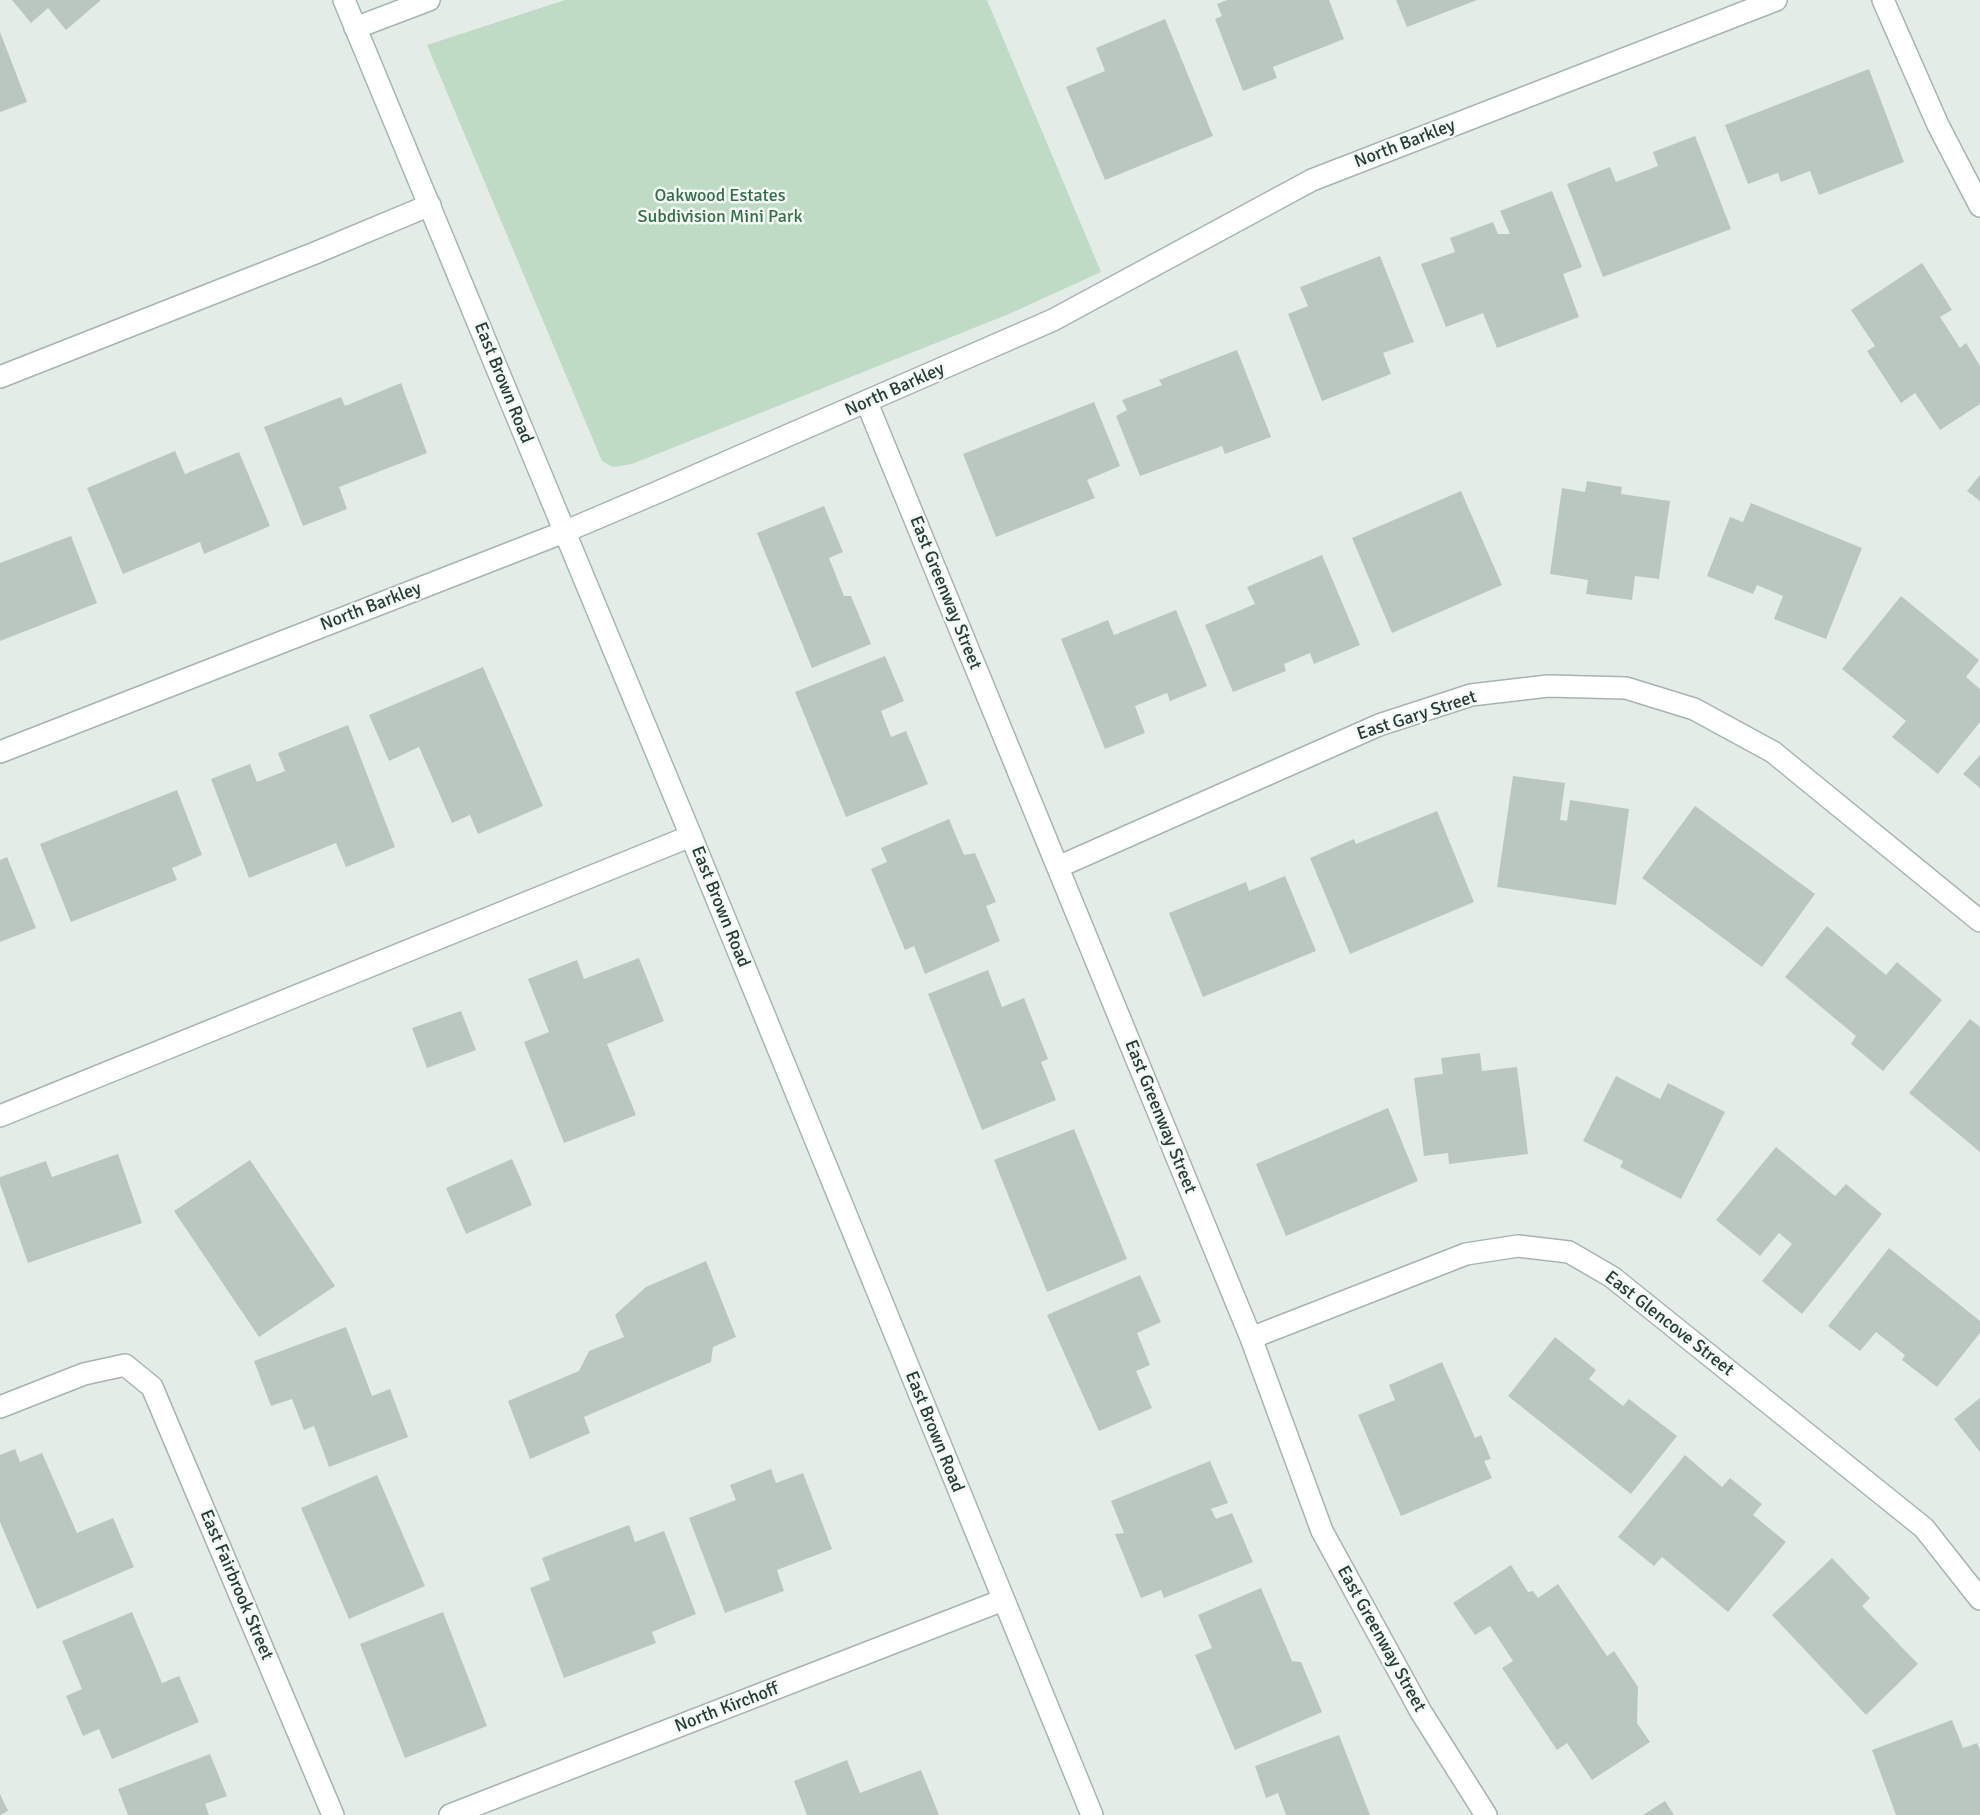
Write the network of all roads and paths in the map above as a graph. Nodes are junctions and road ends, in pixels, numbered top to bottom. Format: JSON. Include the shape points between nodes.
{"nodes":[{"id":1,"x":344,"y":0,"type":"edge"},
{"id":2,"x":429,"y":0,"type":"edge"},
{"id":3,"x":1776,"y":0,"type":"edge"},
{"id":4,"x":1882,"y":0,"type":"edge"},
{"id":5,"x":355,"y":28,"type":"junction"},
{"id":6,"x":430,"y":205,"type":"junction"},
{"id":7,"x":1980,"y":206,"type":"edge"},
{"id":8,"x":0,"y":377,"type":"edge"},
{"id":9,"x":867,"y":403,"type":"junction"},
{"id":10,"x":564,"y":532,"type":"junction"},
{"id":11,"x":0,"y":752,"type":"edge"},
{"id":12,"x":691,"y":836,"type":"junction"},
{"id":13,"x":1058,"y":867,"type":"junction"},
{"id":14,"x":1980,"y":921,"type":"edge"},
{"id":15,"x":0,"y":1116,"type":"edge"},
{"id":16,"x":1251,"y":1338,"type":"junction"},
{"id":17,"x":0,"y":1407,"type":"edge"},
{"id":18,"x":1980,"y":1599,"type":"edge"},
{"id":19,"x":1003,"y":1600,"type":"junction"},
{"id":20,"x":333,"y":1815,"type":"edge"},
{"id":21,"x":450,"y":1815,"type":"edge"},
{"id":22,"x":1092,"y":1815,"type":"edge"},
{"id":23,"x":1486,"y":1815,"type":"edge"}],
"edges":[{"from":1,"to":5,"type":"street","name":"East Brown Road"},
{"from":2,"to":5,"type":"street"},
{"from":3,"to":9,"type":"street","name":"North Barkley","via":[[1312,180],[1053,320]]},
{"from":4,"to":7,"type":"street"},
{"from":5,"to":6,"type":"street","name":"East Brown Road"},
{"from":6,"to":8,"type":"street"},
{"from":6,"to":10,"type":"street","name":"East Brown Road"},
{"from":9,"to":10,"type":"street","name":"North Barkley"},
{"from":9,"to":13,"type":"street","name":"East Greenway Street"},
{"from":10,"to":11,"type":"street","name":"North Barkley"},
{"from":10,"to":12,"type":"street","name":"East Brown Road"},
{"from":12,"to":15,"type":"street"},
{"from":12,"to":19,"type":"street","name":"East Brown Road"},
{"from":13,"to":14,"type":"street","name":"East Gary Street","via":[[1379,726],[1471,695],[1548,686],[1626,688],[1694,709],[1773,752]]},
{"from":13,"to":16,"type":"street","name":"East Greenway Street"},
{"from":16,"to":18,"type":"street","name":"East Glencove Street","via":[[1466,1254],[1518,1247],[1569,1252],[1612,1277],[1924,1528]]},
{"from":16,"to":23,"type":"street","name":"East Greenway Street","via":[[1322,1531],[1421,1712]]},
{"from":17,"to":20,"type":"street","name":"East Fairbrook Street","via":[[83,1374],[125,1365],[152,1387]]},
{"from":19,"to":21,"type":"street","name":"North Kirchoff"},
{"from":19,"to":22,"type":"street","name":"East Brown Road"}]}
